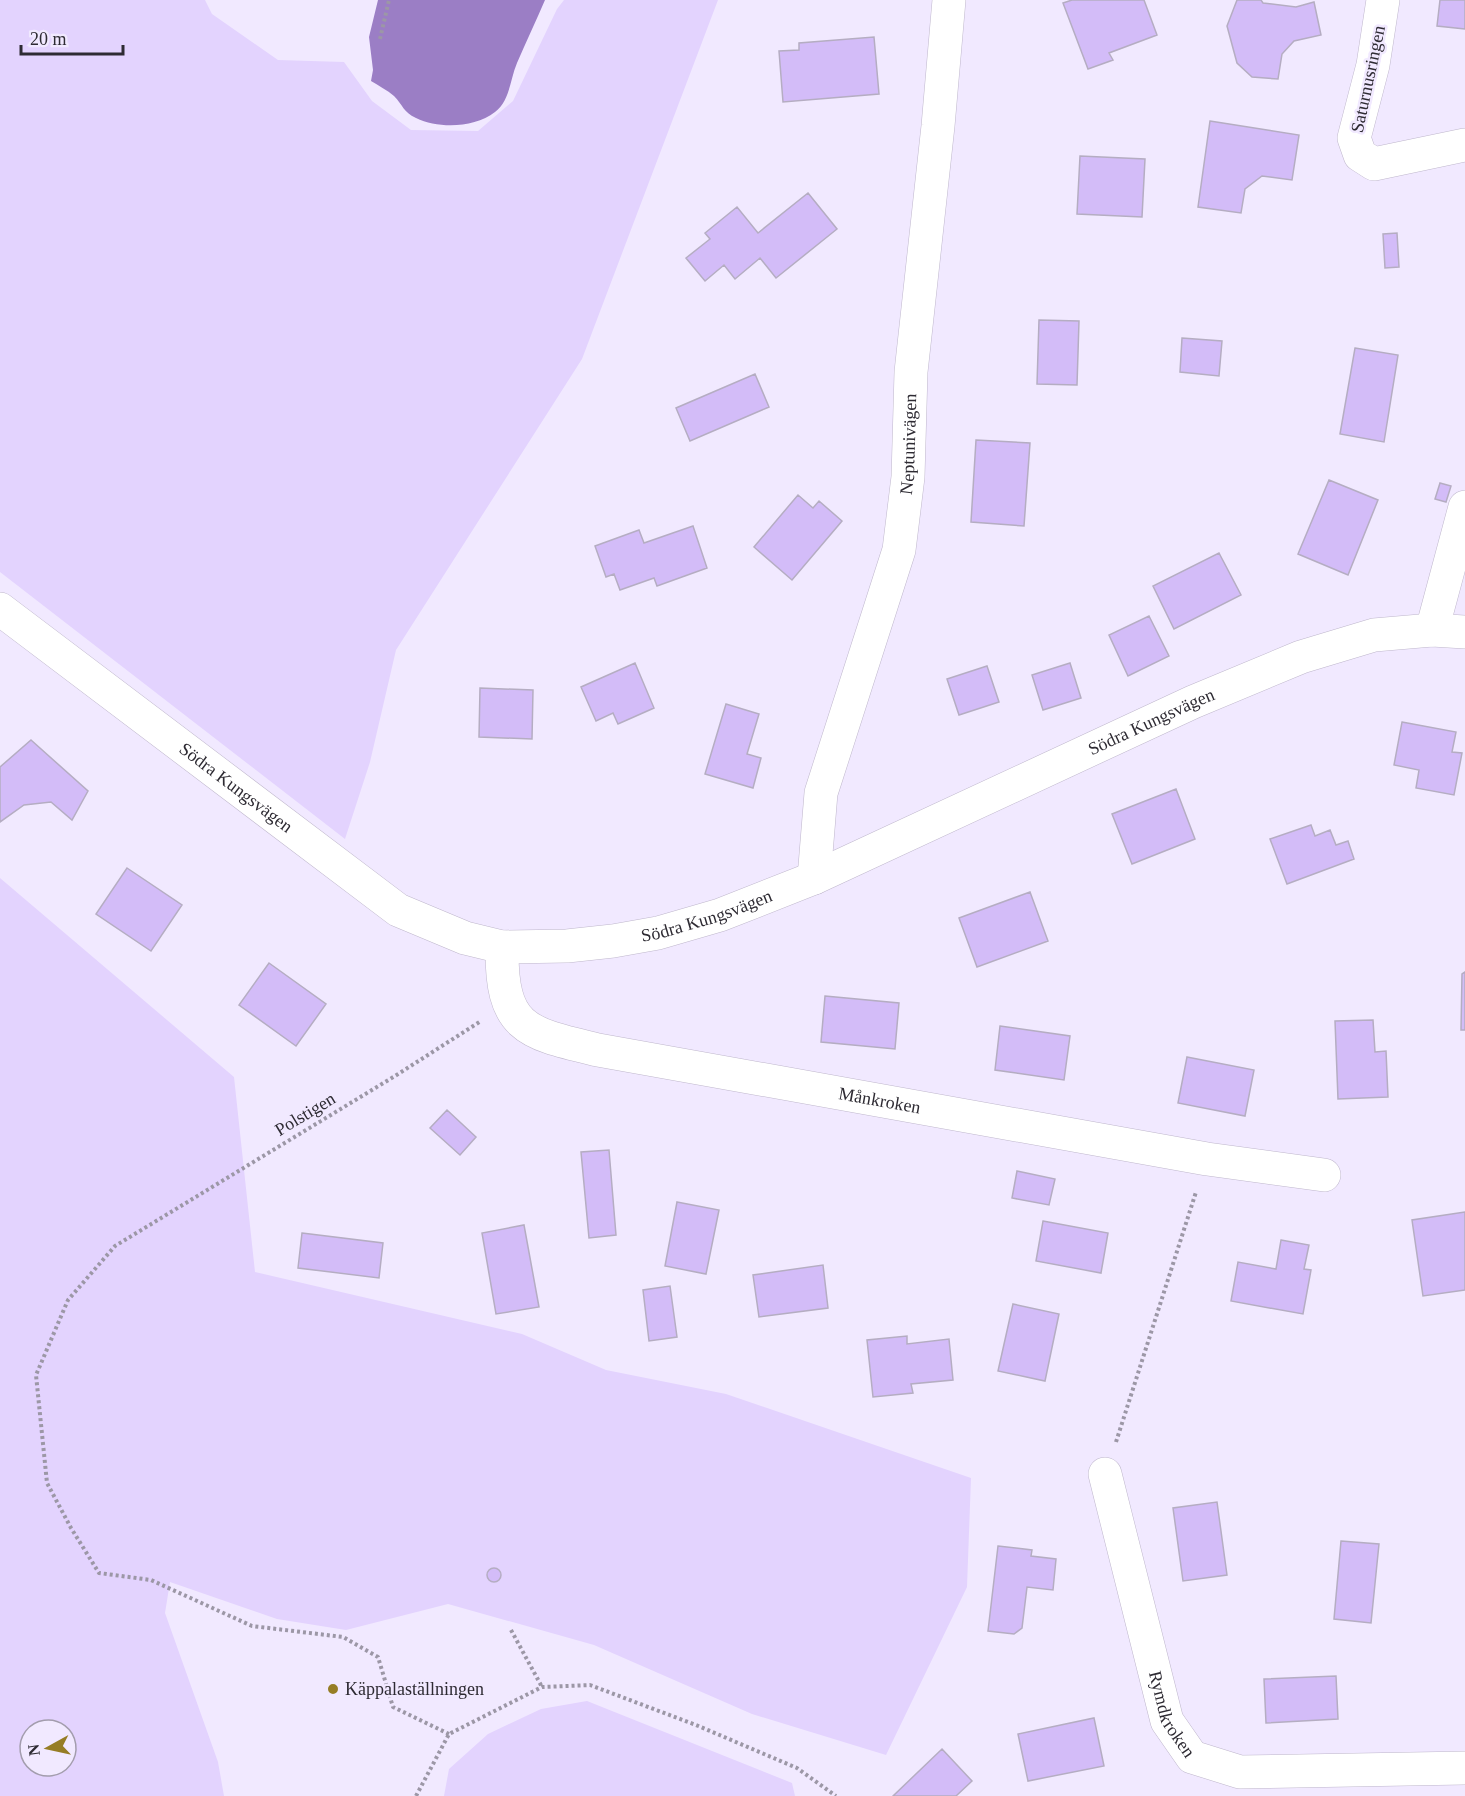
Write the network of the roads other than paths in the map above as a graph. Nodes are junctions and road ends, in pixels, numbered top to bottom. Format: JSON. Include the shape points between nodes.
{"nodes":[{"id":1,"x":949,"y":0,"type":"edge"},
{"id":2,"x":1383,"y":0,"type":"edge"},
{"id":3,"x":1465,"y":145,"type":"edge"},
{"id":4,"x":1465,"y":507,"type":"edge"},
{"id":5,"x":0,"y":609,"type":"edge"},
{"id":6,"x":1432,"y":630,"type":"junction"},
{"id":7,"x":1465,"y":632,"type":"edge"},
{"id":8,"x":814,"y":878,"type":"junction"},
{"id":9,"x":502,"y":947,"type":"junction"},
{"id":10,"x":1324,"y":1174,"type":"dead end"},
{"id":11,"x":1105,"y":1474,"type":"road end"},
{"id":12,"x":1465,"y":1768,"type":"edge"},
{"id":13,"x":1459,"y":1796,"type":"edge"}],
"edges":[{"from":1,"to":8,"type":"street","name":"Neptunivägen","via":[[911,372],[908,477],[899,550],[821,793]]},
{"from":2,"to":3,"type":"street","name":"Saturnusringen","via":[[1373,65],[1354,138],[1360,155],[1374,164]]},
{"from":4,"to":6,"type":"street"},
{"from":5,"to":9,"type":"street","name":"Södra Kungsvägen","via":[[398,910],[465,938]]},
{"from":6,"to":7,"type":"street","name":"Södra Kungsvägen"},
{"from":6,"to":8,"type":"street","name":"Södra Kungsvägen","via":[[1374,635],[1301,657],[1193,702]]},
{"from":8,"to":9,"type":"street","name":"Södra Kungsvägen","via":[[720,915],[658,933],[567,946]]},
{"from":9,"to":10,"type":"street","name":"Månkroken","via":[[509,1003],[518,1019],[551,1039],[1207,1159]]},
{"from":11,"to":12,"type":"street","name":"Rymdkroken","via":[[1167,1721],[1192,1757],[1240,1772]]},
{"from":12,"to":13,"type":"street"}]}
